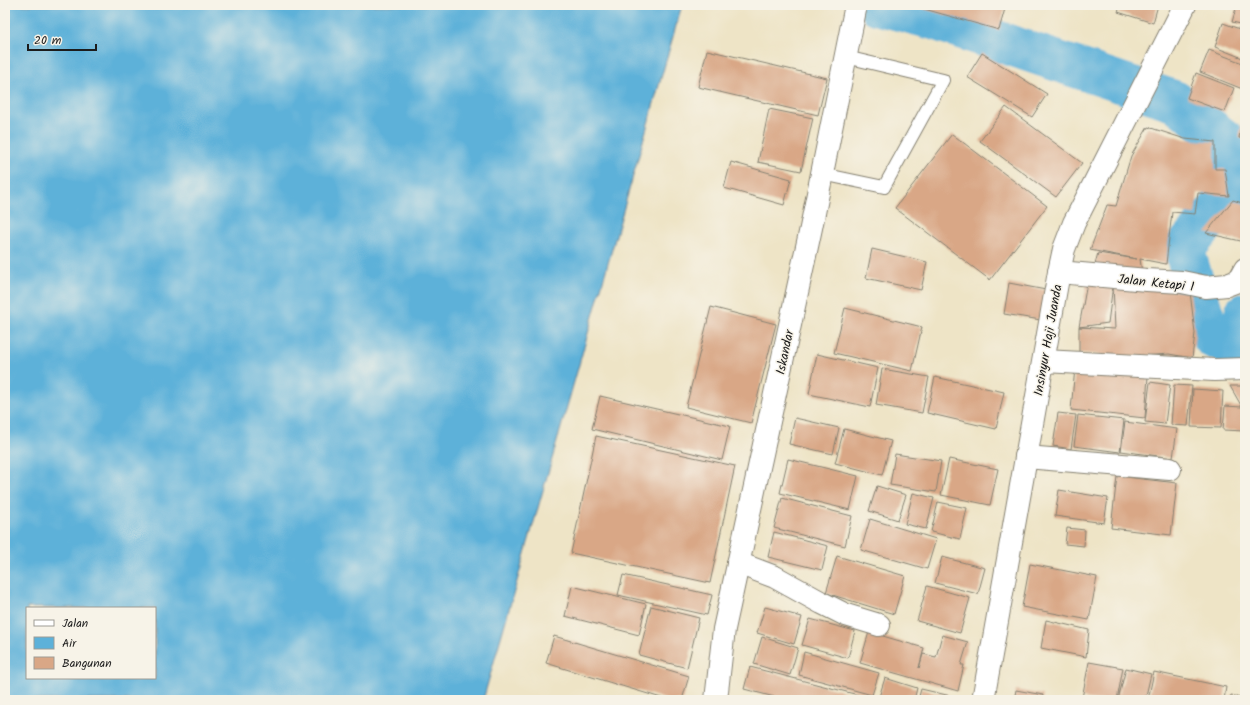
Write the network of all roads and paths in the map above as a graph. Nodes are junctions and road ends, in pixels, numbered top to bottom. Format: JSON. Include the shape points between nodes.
{"nodes":[{"id":1,"x":856,"y":5,"type":"edge"},
{"id":2,"x":1185,"y":5,"type":"edge"},
{"id":3,"x":846,"y":57,"type":"junction"},
{"id":4,"x":822,"y":174,"type":"junction"},
{"id":5,"x":1245,"y":269,"type":"edge"},
{"id":6,"x":1059,"y":272,"type":"junction"},
{"id":7,"x":1044,"y":361,"type":"junction"},
{"id":8,"x":1245,"y":369,"type":"edge"},
{"id":9,"x":1026,"y":457,"type":"junction"},
{"id":10,"x":1170,"y":469,"type":"dead end"},
{"id":11,"x":738,"y":563,"type":"junction"},
{"id":12,"x":879,"y":625,"type":"dead end"},
{"id":13,"x":716,"y":700,"type":"edge"},
{"id":14,"x":983,"y":700,"type":"edge"}],
"edges":[{"from":1,"to":3,"type":"street","name":"Iskandar"},
{"from":2,"to":6,"type":"street","name":"Insinyur Haji Juanda","via":[[1074,223]]},
{"from":3,"to":4,"type":"street","name":"Iskandar"},
{"from":3,"to":4,"type":"lane","via":[[943,80],[884,187]]},
{"from":4,"to":11,"type":"street","name":"Iskandar"},
{"from":5,"to":6,"type":"street","name":"Jalan Ketapi 1","via":[[1235,282],[1206,287],[1182,282]]},
{"from":6,"to":7,"type":"street","name":"Insinyur Haji Juanda"},
{"from":7,"to":8,"type":"street","via":[[1214,370]]},
{"from":7,"to":9,"type":"street","name":"Insinyur Haji Juanda"},
{"from":9,"to":10,"type":"street"},
{"from":9,"to":14,"type":"street","name":"Insinyur Haji Juanda"},
{"from":11,"to":12,"type":"street","via":[[774,577],[846,615]]},
{"from":11,"to":13,"type":"street","name":"Iskandar","via":[[724,629]]}]}
